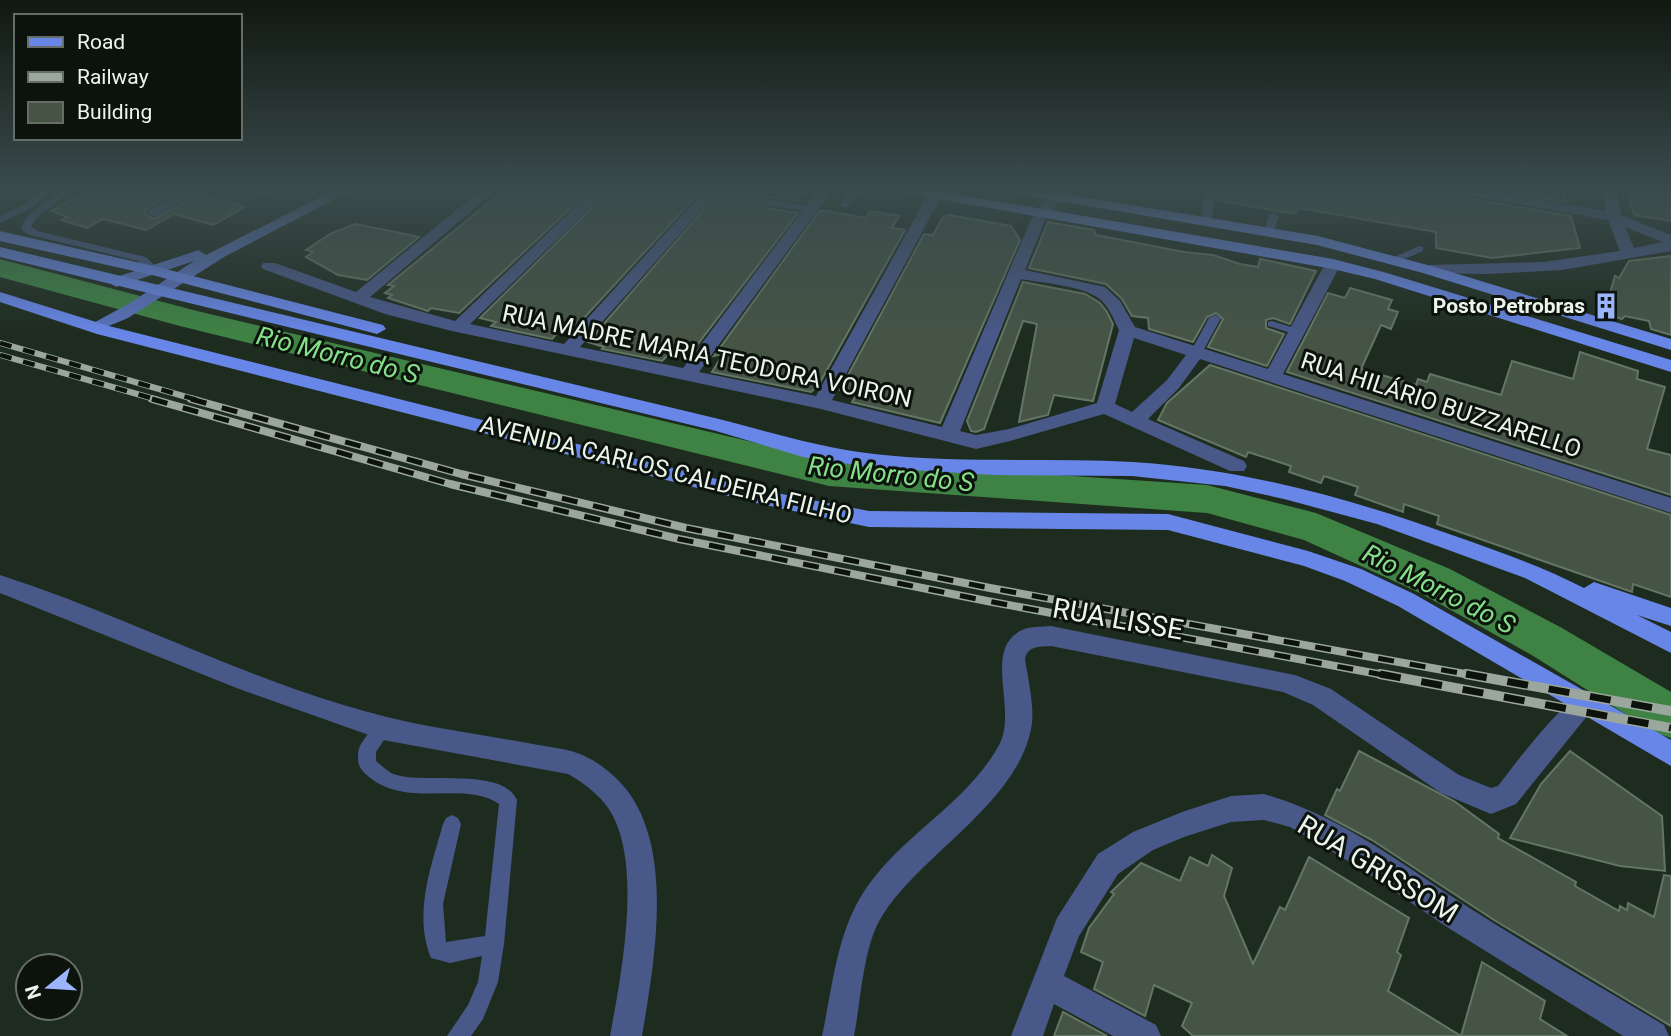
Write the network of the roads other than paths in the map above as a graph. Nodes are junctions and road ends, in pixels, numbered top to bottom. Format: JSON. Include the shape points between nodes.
{"nodes":[{"id":1,"x":10,"y":238,"type":"edge"},
{"id":2,"x":56,"y":238,"type":"edge"},
{"id":3,"x":245,"y":238,"type":"edge"},
{"id":4,"x":246,"y":238,"type":"edge"},
{"id":5,"x":431,"y":238,"type":"edge"},
{"id":6,"x":551,"y":238,"type":"edge"},
{"id":7,"x":668,"y":238,"type":"edge"},
{"id":8,"x":789,"y":238,"type":"edge"},
{"id":9,"x":911,"y":238,"type":"edge"},
{"id":10,"x":1030,"y":238,"type":"edge"},
{"id":11,"x":1163,"y":238,"type":"edge"},
{"id":12,"x":1300,"y":238,"type":"edge"},
{"id":13,"x":1623,"y":238,"type":"edge"},
{"id":14,"x":1671,"y":246,"type":"edge"},
{"id":15,"x":1419,"y":249,"type":"dead end"},
{"id":16,"x":0,"y":252,"type":"edge"},
{"id":17,"x":1628,"y":252,"type":"junction"},
{"id":18,"x":1393,"y":260,"type":"junction"},
{"id":19,"x":1333,"y":264,"type":"junction"},
{"id":20,"x":270,"y":266,"type":"dead end"},
{"id":21,"x":1429,"y":270,"type":"junction"},
{"id":22,"x":154,"y":271,"type":"junction"},
{"id":23,"x":1493,"y":271,"type":"junction"},
{"id":24,"x":1015,"y":273,"type":"junction"},
{"id":25,"x":178,"y":278,"type":"junction"},
{"id":26,"x":116,"y":282,"type":"junction"},
{"id":27,"x":1491,"y":290,"type":"junction"},
{"id":28,"x":153,"y":294,"type":"junction"},
{"id":29,"x":0,"y":297,"type":"edge"},
{"id":30,"x":359,"y":298,"type":"junction"},
{"id":31,"x":1215,"y":318,"type":"dead end"},
{"id":32,"x":1272,"y":324,"type":"dead end"},
{"id":33,"x":94,"y":327,"type":"junction"},
{"id":34,"x":458,"y":327,"type":"junction"},
{"id":35,"x":1128,"y":330,"type":"junction"},
{"id":36,"x":1297,"y":332,"type":"junction"},
{"id":37,"x":1671,"y":345,"type":"edge"},
{"id":38,"x":568,"y":350,"type":"junction"},
{"id":39,"x":1196,"y":353,"type":"junction"},
{"id":40,"x":1665,"y":364,"type":"edge"},
{"id":41,"x":688,"y":374,"type":"junction"},
{"id":42,"x":1273,"y":376,"type":"junction"},
{"id":43,"x":821,"y":402,"type":"junction"},
{"id":44,"x":1105,"y":407,"type":"junction"},
{"id":45,"x":1135,"y":420,"type":"junction"},
{"id":46,"x":719,"y":425,"type":"junction"},
{"id":47,"x":949,"y":435,"type":"junction"},
{"id":48,"x":1237,"y":466,"type":"dead end"},
{"id":49,"x":1671,"y":506,"type":"edge"},
{"id":50,"x":1533,"y":572,"type":"junction"},
{"id":51,"x":0,"y":584,"type":"edge"},
{"id":52,"x":1671,"y":617,"type":"edge"},
{"id":53,"x":1671,"y":643,"type":"edge"},
{"id":54,"x":1584,"y":705,"type":"junction"},
{"id":55,"x":383,"y":729,"type":"junction"},
{"id":56,"x":1671,"y":754,"type":"edge"},
{"id":57,"x":452,"y":824,"type":"dead end"},
{"id":58,"x":494,"y":944,"type":"junction"},
{"id":59,"x":1046,"y":983,"type":"junction"},
{"id":60,"x":458,"y":1036,"type":"edge"},
{"id":61,"x":625,"y":1036,"type":"edge"},
{"id":62,"x":838,"y":1036,"type":"edge"},
{"id":63,"x":1027,"y":1036,"type":"edge"},
{"id":64,"x":1145,"y":1036,"type":"edge"},
{"id":65,"x":1653,"y":1036,"type":"edge"}],
"edges":[{"from":1,"to":22,"type":"main road"},
{"from":2,"to":22,"type":"lane","via":[[142,259]]},
{"from":3,"to":22,"type":"main road"},
{"from":4,"to":25,"type":"main road"},
{"from":5,"to":30,"type":"street"},
{"from":6,"to":34,"type":"street"},
{"from":7,"to":38,"type":"street"},
{"from":8,"to":41,"type":"street"},
{"from":9,"to":43,"type":"street"},
{"from":10,"to":24,"type":"street"},
{"from":11,"to":19,"type":"main road"},
{"from":12,"to":18,"type":"main road"},
{"from":13,"to":17,"type":"street"},
{"from":14,"to":17,"type":"street"},
{"from":15,"to":18,"type":"lane"},
{"from":16,"to":26,"type":"main road"},
{"from":17,"to":23,"type":"street","via":[[1578,264]]},
{"from":18,"to":21,"type":"main road"},
{"from":19,"to":36,"type":"street"},
{"from":19,"to":40,"type":"main road"},
{"from":20,"to":30,"type":"street","name":"RUA MADRE MARIA TEODORA VOIRON"},
{"from":21,"to":23,"type":"street"},
{"from":21,"to":27,"type":"main road"},
{"from":22,"to":25,"type":"main road"},
{"from":22,"to":26,"type":"main road"},
{"from":23,"to":27,"type":"street"},
{"from":24,"to":35,"type":"street","via":[[1102,291]]},
{"from":24,"to":47,"type":"street"},
{"from":25,"to":28,"type":"main road"},
{"from":25,"to":46,"type":"main road","via":[[635,395]]},
{"from":26,"to":28,"type":"main road"},
{"from":27,"to":37,"type":"main road"},
{"from":28,"to":33,"type":"main road"},
{"from":28,"to":46,"type":"main road"},
{"from":29,"to":33,"type":"main road","name":"AVENIDA CARLOS CALDEIRA FILHO"},
{"from":30,"to":34,"type":"street","name":"RUA MADRE MARIA TEODORA VOIRON"},
{"from":31,"to":39,"type":"lane"},
{"from":32,"to":36,"type":"lane"},
{"from":33,"to":54,"type":"main road","name":"AVENIDA CARLOS CALDEIRA FILHO","via":[[756,496],[869,519],[1168,522],[1353,575],[1471,636]]},
{"from":34,"to":38,"type":"street","name":"RUA MADRE MARIA TEODORA VOIRON"},
{"from":35,"to":39,"type":"street","name":"RUA HILÁRIO BUZZARELLO"},
{"from":35,"to":44,"type":"street"},
{"from":36,"to":42,"type":"street"},
{"from":38,"to":41,"type":"street","name":"RUA MADRE MARIA TEODORA VOIRON"},
{"from":39,"to":42,"type":"street","name":"RUA HILÁRIO BUZZARELLO"},
{"from":39,"to":45,"type":"street"},
{"from":41,"to":43,"type":"street","name":"RUA MADRE MARIA TEODORA VOIRON"},
{"from":42,"to":49,"type":"street","name":"RUA HILÁRIO BUZZARELLO"},
{"from":43,"to":47,"type":"street","name":"RUA MADRE MARIA TEODORA VOIRON"},
{"from":44,"to":45,"type":"street"},
{"from":44,"to":47,"type":"street","name":"RUA MADRE MARIA TEODORA VOIRON","via":[[981,441]]},
{"from":45,"to":48,"type":"street"},
{"from":46,"to":50,"type":"main road","via":[[803,450],[876,461],[1132,469],[1225,480],[1382,518]]},
{"from":50,"to":52,"type":"main road"},
{"from":50,"to":53,"type":"main road"},
{"from":51,"to":55,"type":"street"},
{"from":54,"to":56,"type":"main road","name":"AVENIDA CARLOS CALDEIRA FILHO"},
{"from":54,"to":62,"type":"street","name":"RUA LISSE","via":[[1560,727],[1507,794],[1491,801],[1450,784],[1322,697],[1286,682],[1051,636],[1027,638],[1015,649],[1013,659],[1019,723],[1015,742],[995,776],[886,886],[870,909]]},
{"from":55,"to":58,"type":"lane","via":[[367,750],[367,764],[376,773],[395,783],[486,790],[508,800]]},
{"from":55,"to":61,"type":"street","via":[[572,764],[594,774],[612,793],[628,817],[640,889],[640,935]]},
{"from":57,"to":58,"type":"lane","via":[[436,888],[432,934],[438,951],[450,953]]},
{"from":58,"to":60,"type":"lane","via":[[488,982],[476,1012]]},
{"from":59,"to":63,"type":"street","name":"RUA GRISSOM"},
{"from":59,"to":64,"type":"street"},
{"from":59,"to":65,"type":"street","name":"RUA GRISSOM","via":[[1068,928],[1108,864],[1143,841],[1182,825],[1231,809],[1265,807],[1296,816],[1364,855]]}]}
